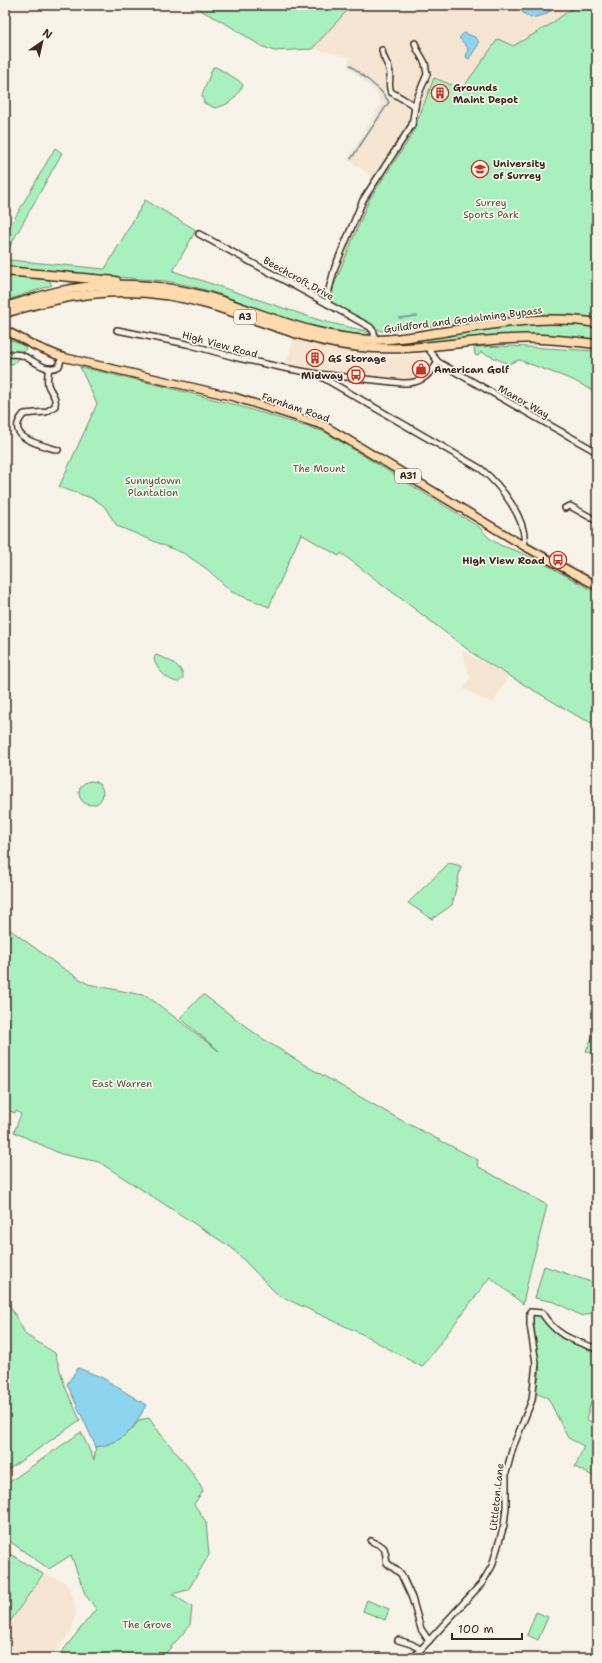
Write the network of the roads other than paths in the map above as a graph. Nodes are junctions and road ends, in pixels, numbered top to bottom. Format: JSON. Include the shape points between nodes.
{"nodes":[{"id":1,"x":415,"y":42,"type":"dead end"},
{"id":2,"x":382,"y":50,"type":"dead end"},
{"id":3,"x":415,"y":106,"type":"junction"},
{"id":4,"x":199,"y":234,"type":"dead end"},
{"id":5,"x":5,"y":271,"type":"edge"},
{"id":6,"x":145,"y":286,"type":"junction"},
{"id":7,"x":328,"y":304,"type":"junction"},
{"id":8,"x":5,"y":308,"type":"edge"},
{"id":9,"x":5,"y":313,"type":"edge"},
{"id":10,"x":597,"y":323,"type":"edge"},
{"id":11,"x":5,"y":330,"type":"edge"},
{"id":12,"x":117,"y":330,"type":"dead end"},
{"id":13,"x":375,"y":344,"type":"junction"},
{"id":14,"x":597,"y":344,"type":"edge"},
{"id":15,"x":427,"y":347,"type":"junction"},
{"id":16,"x":5,"y":354,"type":"edge"},
{"id":17,"x":62,"y":357,"type":"junction"},
{"id":18,"x":438,"y":362,"type":"junction"},
{"id":19,"x":49,"y":368,"type":"junction"},
{"id":20,"x":318,"y":374,"type":"junction"},
{"id":21,"x":339,"y":376,"type":"junction"},
{"id":22,"x":336,"y":385,"type":"junction"},
{"id":23,"x":58,"y":450,"type":"dead end"},
{"id":24,"x":597,"y":452,"type":"edge"},
{"id":25,"x":565,"y":508,"type":"dead end"},
{"id":26,"x":597,"y":521,"type":"edge"},
{"id":27,"x":524,"y":546,"type":"junction"},
{"id":28,"x":597,"y":586,"type":"edge"},
{"id":29,"x":597,"y":1349,"type":"edge"},
{"id":30,"x":371,"y":1541,"type":"dead end"},
{"id":31,"x":398,"y":1640,"type":"dead end"},
{"id":32,"x":429,"y":1641,"type":"junction"},
{"id":33,"x":420,"y":1649,"type":"junction"},
{"id":34,"x":413,"y":1658,"type":"edge"}],
"edges":[{"from":1,"to":3,"type":"street","via":[[427,74]]},
{"from":2,"to":3,"type":"street","via":[[382,58],[390,70],[391,92]]},
{"from":3,"to":7,"type":"street","via":[[411,128],[363,200],[335,268],[328,292]]},
{"from":4,"to":7,"type":"street","name":"Beechcroft Drive"},
{"from":5,"to":6,"type":"highway","number":"A3"},
{"from":6,"to":8,"type":"highway","name":"Guildford and Godalming Bypass","number":"A3","via":[[111,285],[79,288]]},
{"from":6,"to":13,"type":"highway","name":"Guildford and Godalming Bypass","number":"A3","via":[[204,296],[319,333]]},
{"from":7,"to":13,"type":"street","name":"Beechcroft Drive","via":[[370,327],[374,332]]},
{"from":9,"to":13,"type":"highway","name":"Guildford and Godalming Bypass","number":"A3","via":[[74,296],[121,292],[158,294],[212,305],[307,337],[346,345]]},
{"from":10,"to":13,"type":"highway","name":"Guildford and Godalming Bypass","number":"A3","via":[[555,319],[524,320]]},
{"from":11,"to":17,"type":"main road","name":"Farnham Road","number":"A31"},
{"from":12,"to":20,"type":"street","name":"High View Road","via":[[187,344],[260,364]]},
{"from":13,"to":15,"type":"highway","name":"Guildford and Godalming Bypass","number":"A3"},
{"from":14,"to":15,"type":"highway","name":"Guildford and Godalming Bypass","number":"A3","via":[[512,338]]},
{"from":15,"to":18,"type":"street","name":"Manor Way"},
{"from":16,"to":19,"type":"street","via":[[22,356]]},
{"from":17,"to":19,"type":"street","via":[[59,366]]},
{"from":17,"to":27,"type":"main road","name":"Farnham Road","number":"A31","via":[[234,397],[325,426]]},
{"from":18,"to":21,"type":"street","name":"High View Road","via":[[427,377],[410,384]]},
{"from":18,"to":24,"type":"street","name":"Manor Way"},
{"from":19,"to":23,"type":"street","via":[[48,385],[55,397],[55,406],[46,412],[24,414],[18,426],[26,440]]},
{"from":20,"to":21,"type":"street","name":"High View Road"},
{"from":20,"to":22,"type":"street","name":"High View Road"},
{"from":21,"to":22,"type":"street"},
{"from":22,"to":27,"type":"street","name":"High View Road","via":[[481,469],[492,478],[519,517],[525,535]]},
{"from":25,"to":26,"type":"street","via":[[570,506]]},
{"from":27,"to":28,"type":"main road","name":"Farnham Road","number":"A31"},
{"from":29,"to":32,"type":"street","name":"Littleton Lane","via":[[565,1338],[550,1325],[542,1313],[530,1312],[536,1363],[532,1400],[513,1447],[506,1473],[506,1506],[500,1541],[492,1566],[482,1583]]},
{"from":30,"to":32,"type":"street","via":[[384,1547],[386,1563],[401,1574],[412,1598],[421,1629]]},
{"from":31,"to":33,"type":"street"},
{"from":32,"to":33,"type":"street","name":"Littleton Lane"},
{"from":33,"to":34,"type":"street","name":"Littleton Lane"}]}
